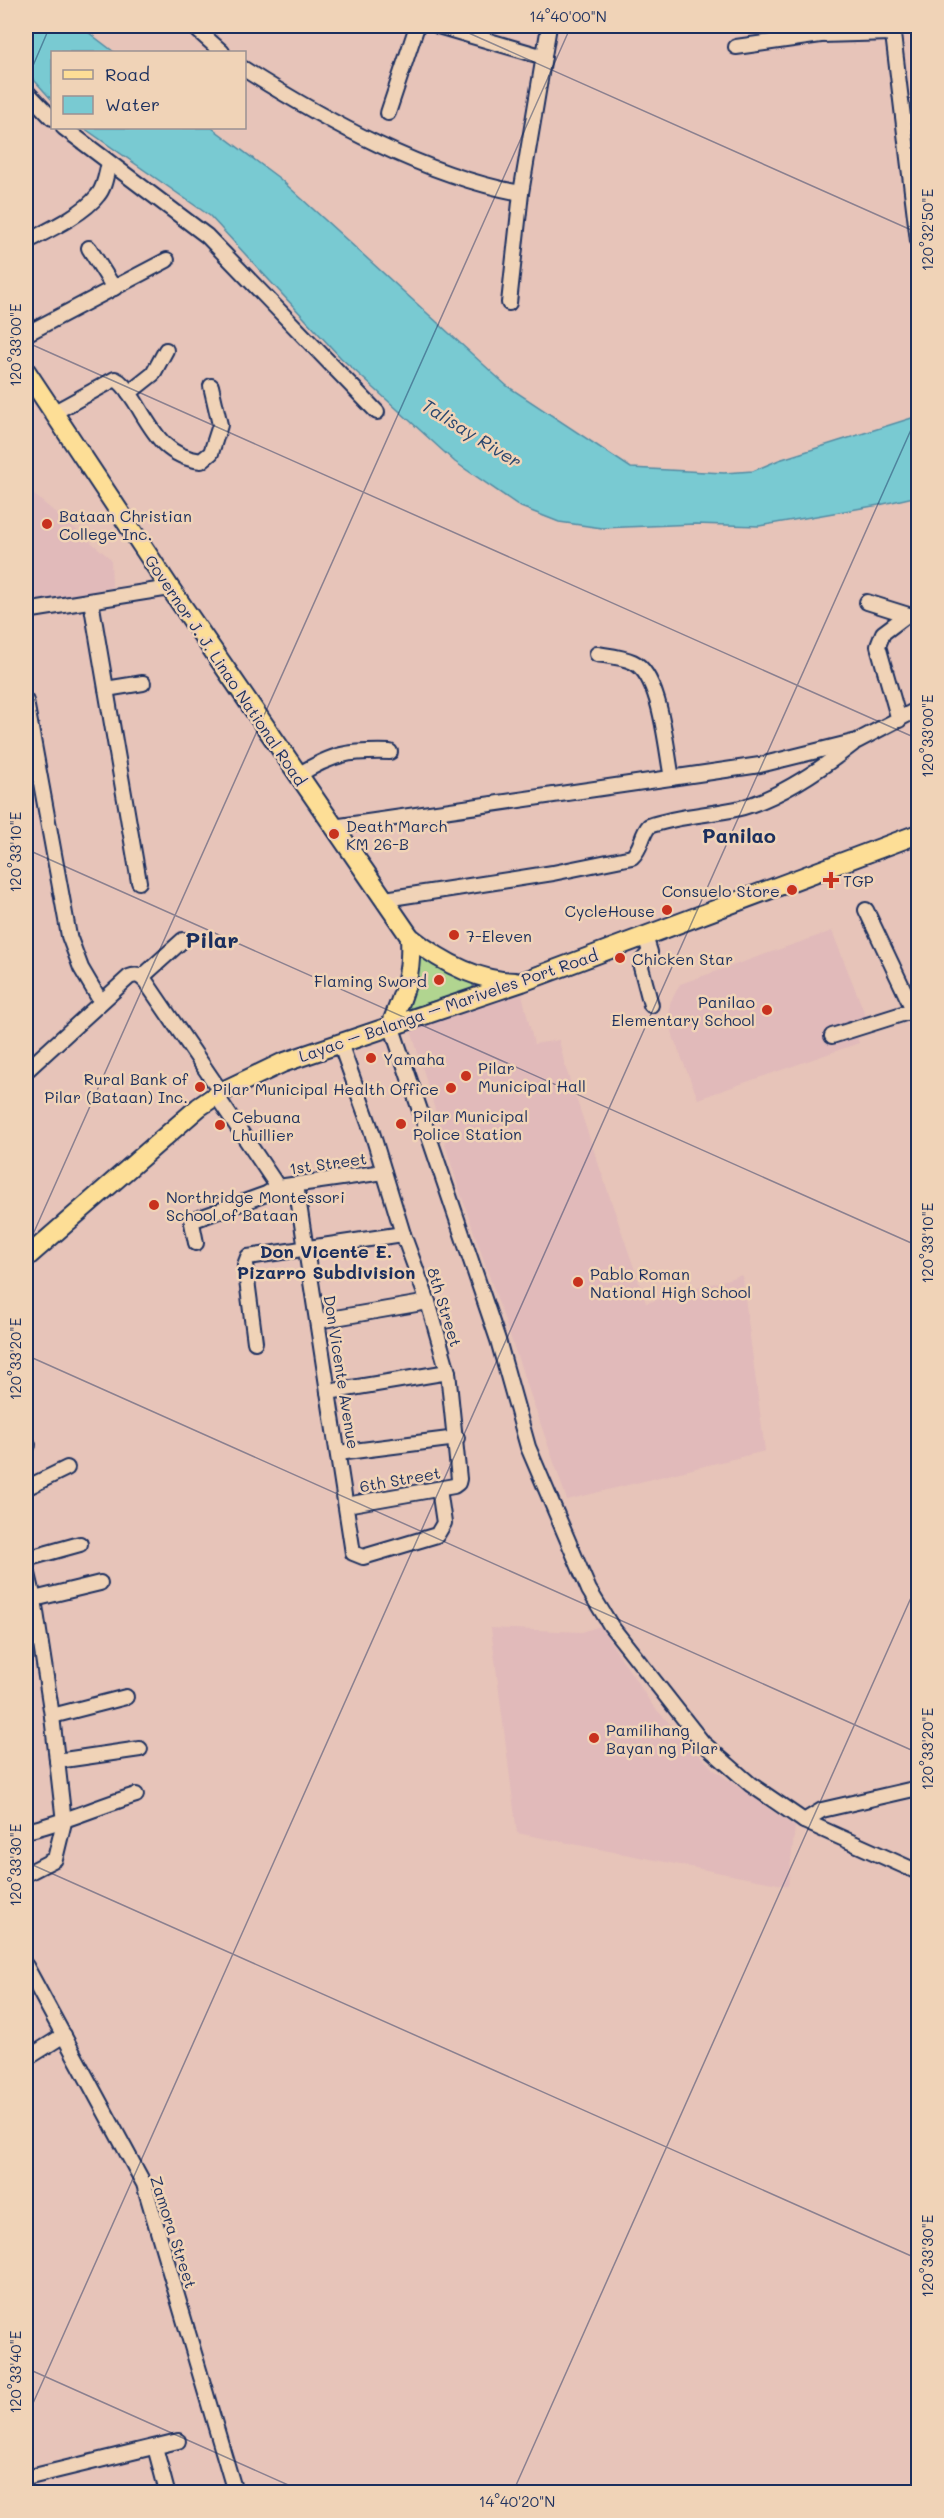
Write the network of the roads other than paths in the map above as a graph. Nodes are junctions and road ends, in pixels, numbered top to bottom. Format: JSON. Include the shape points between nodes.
{"nodes":[{"id":1,"x":193,"y":26,"type":"edge"},
{"id":2,"x":417,"y":26,"type":"edge"},
{"id":3,"x":438,"y":26,"type":"edge"},
{"id":4,"x":549,"y":26,"type":"edge"},
{"id":5,"x":892,"y":29,"type":"edge"},
{"id":6,"x":736,"y":47,"type":"dead end"},
{"id":7,"x":221,"y":51,"type":"edge"},
{"id":8,"x":544,"y":57,"type":"junction"},
{"id":9,"x":246,"y":70,"type":"edge"},
{"id":10,"x":26,"y":91,"type":"edge"},
{"id":11,"x":388,"y":113,"type":"dead end"},
{"id":12,"x":51,"y":116,"type":"edge"},
{"id":13,"x":65,"y":129,"type":"edge"},
{"id":14,"x":109,"y":164,"type":"junction"},
{"id":15,"x":915,"y":178,"type":"edge"},
{"id":16,"x":522,"y":193,"type":"junction"},
{"id":17,"x":918,"y":241,"type":"edge"},
{"id":18,"x":26,"y":242,"type":"edge"},
{"id":19,"x":90,"y":248,"type":"dead end"},
{"id":20,"x":167,"y":260,"type":"dead end"},
{"id":21,"x":114,"y":288,"type":"junction"},
{"id":22,"x":509,"y":303,"type":"dead end"},
{"id":23,"x":26,"y":334,"type":"edge"},
{"id":24,"x":166,"y":350,"type":"dead end"},
{"id":25,"x":28,"y":382,"type":"edge"},
{"id":26,"x":211,"y":386,"type":"dead end"},
{"id":27,"x":129,"y":393,"type":"junction"},
{"id":28,"x":376,"y":412,"type":"dead end"},
{"id":29,"x":53,"y":413,"type":"junction"},
{"id":30,"x":170,"y":588,"type":"junction"},
{"id":31,"x":91,"y":601,"type":"junction"},
{"id":32,"x":867,"y":602,"type":"dead end"},
{"id":33,"x":26,"y":611,"type":"edge"},
{"id":34,"x":913,"y":617,"type":"edge"},
{"id":35,"x":597,"y":654,"type":"dead end"},
{"id":36,"x":143,"y":683,"type":"dead end"},
{"id":37,"x":106,"y":688,"type":"junction"},
{"id":38,"x":26,"y":701,"type":"edge"},
{"id":39,"x":918,"y":709,"type":"edge"},
{"id":40,"x":899,"y":720,"type":"junction"},
{"id":41,"x":856,"y":741,"type":"junction"},
{"id":42,"x":390,"y":752,"type":"dead end"},
{"id":43,"x":298,"y":776,"type":"junction"},
{"id":44,"x":672,"y":778,"type":"junction"},
{"id":45,"x":333,"y":827,"type":"junction"},
{"id":46,"x":918,"y":834,"type":"edge"},
{"id":47,"x":139,"y":882,"type":"dead end"},
{"id":48,"x":385,"y":899,"type":"junction"},
{"id":49,"x":866,"y":910,"type":"dead end"},
{"id":50,"x":645,"y":936,"type":"junction"},
{"id":51,"x":410,"y":937,"type":"junction"},
{"id":52,"x":183,"y":940,"type":"dead end"},
{"id":53,"x":142,"y":977,"type":"junction"},
{"id":54,"x":522,"y":982,"type":"junction"},
{"id":55,"x":101,"y":1002,"type":"junction"},
{"id":56,"x":651,"y":1005,"type":"dead end"},
{"id":57,"x":917,"y":1013,"type":"edge"},
{"id":58,"x":391,"y":1025,"type":"junction"},
{"id":59,"x":832,"y":1036,"type":"dead end"},
{"id":60,"x":340,"y":1043,"type":"junction"},
{"id":61,"x":26,"y":1071,"type":"edge"},
{"id":62,"x":218,"y":1093,"type":"junction"},
{"id":63,"x":384,"y":1172,"type":"junction"},
{"id":64,"x":296,"y":1185,"type":"junction"},
{"id":65,"x":278,"y":1186,"type":"junction"},
{"id":66,"x":403,"y":1234,"type":"junction"},
{"id":67,"x":196,"y":1243,"type":"dead end"},
{"id":68,"x":306,"y":1249,"type":"junction"},
{"id":69,"x":26,"y":1258,"type":"edge"},
{"id":70,"x":428,"y":1302,"type":"junction"},
{"id":71,"x":318,"y":1321,"type":"junction"},
{"id":72,"x":255,"y":1342,"type":"dead end"},
{"id":73,"x":448,"y":1372,"type":"junction"},
{"id":74,"x":328,"y":1392,"type":"junction"},
{"id":75,"x":456,"y":1438,"type":"junction"},
{"id":76,"x":338,"y":1453,"type":"junction"},
{"id":77,"x":67,"y":1468,"type":"dead end"},
{"id":78,"x":458,"y":1483,"type":"joint"},
{"id":79,"x":26,"y":1488,"type":"edge"},
{"id":80,"x":439,"y":1489,"type":"junction"},
{"id":81,"x":346,"y":1505,"type":"junction"},
{"id":82,"x":80,"y":1544,"type":"dead end"},
{"id":83,"x":26,"y":1559,"type":"edge"},
{"id":84,"x":26,"y":1565,"type":"edge"},
{"id":85,"x":100,"y":1583,"type":"dead end"},
{"id":86,"x":34,"y":1599,"type":"junction"},
{"id":87,"x":126,"y":1697,"type":"dead end"},
{"id":88,"x":52,"y":1716,"type":"junction"},
{"id":89,"x":140,"y":1749,"type":"dead end"},
{"id":90,"x":57,"y":1761,"type":"junction"},
{"id":91,"x":918,"y":1788,"type":"edge"},
{"id":92,"x":136,"y":1795,"type":"dead end"},
{"id":93,"x":804,"y":1821,"type":"junction"},
{"id":94,"x":64,"y":1822,"type":"junction"},
{"id":95,"x":26,"y":1831,"type":"edge"},
{"id":96,"x":918,"y":1872,"type":"edge"},
{"id":97,"x":26,"y":1874,"type":"edge"},
{"id":98,"x":26,"y":1966,"type":"edge"},
{"id":99,"x":64,"y":2035,"type":"junction"},
{"id":100,"x":26,"y":2059,"type":"edge"},
{"id":101,"x":178,"y":2441,"type":"dead end"},
{"id":102,"x":154,"y":2447,"type":"junction"},
{"id":103,"x":26,"y":2478,"type":"edge"},
{"id":104,"x":167,"y":2493,"type":"edge"},
{"id":105,"x":235,"y":2493,"type":"edge"}],
"edges":[{"from":1,"to":7,"type":"street"},
{"from":2,"to":11,"type":"street"},
{"from":3,"to":8,"type":"street"},
{"from":4,"to":8,"type":"street"},
{"from":5,"to":6,"type":"street"},
{"from":5,"to":15,"type":"street"},
{"from":8,"to":16,"type":"street"},
{"from":9,"to":16,"type":"street","via":[[286,96],[428,167]]},
{"from":10,"to":12,"type":"street"},
{"from":13,"to":14,"type":"street"},
{"from":14,"to":18,"type":"street","via":[[97,197]]},
{"from":14,"to":28,"type":"street","via":[[207,236]]},
{"from":15,"to":17,"type":"street"},
{"from":16,"to":22,"type":"street"},
{"from":19,"to":21,"type":"street"},
{"from":20,"to":21,"type":"street"},
{"from":21,"to":23,"type":"street"},
{"from":24,"to":27,"type":"street","via":[[153,374]]},
{"from":25,"to":29,"type":"main road","name":"Governor J. J. Linao National Road"},
{"from":26,"to":27,"type":"street","via":[[220,425],[211,453],[201,461],[165,447]]},
{"from":27,"to":29,"type":"street","via":[[115,380]]},
{"from":29,"to":30,"type":"main road","name":"Governor J. J. Linao National Road"},
{"from":30,"to":31,"type":"street"},
{"from":30,"to":43,"type":"main road","name":"Governor J. J. Linao National Road"},
{"from":31,"to":33,"type":"street"},
{"from":31,"to":37,"type":"street"},
{"from":32,"to":34,"type":"street"},
{"from":34,"to":40,"type":"street","via":[[884,633],[878,646]]},
{"from":35,"to":44,"type":"street","via":[[634,662],[649,676],[657,696]]},
{"from":36,"to":37,"type":"street"},
{"from":37,"to":47,"type":"street"},
{"from":38,"to":55,"type":"street","via":[[69,936],[81,968]]},
{"from":39,"to":40,"type":"street"},
{"from":40,"to":41,"type":"street"},
{"from":41,"to":44,"type":"street","via":[[760,765]]},
{"from":41,"to":48,"type":"street","via":[[802,779],[749,806],[649,826],[632,857]]},
{"from":42,"to":43,"type":"street","via":[[344,753],[315,764]]},
{"from":43,"to":45,"type":"main road","name":"Governor J. J. Linao National Road"},
{"from":44,"to":45,"type":"street"},
{"from":45,"to":48,"type":"main road","name":"Governor J. J. Linao National Road"},
{"from":46,"to":50,"type":"main road","name":"Layac – Balanga – Mariveles Port Road"},
{"from":48,"to":51,"type":"main road","name":"Governor J. J. Linao National Road"},
{"from":49,"to":57,"type":"street"},
{"from":50,"to":54,"type":"main road","name":"Layac – Balanga – Mariveles Port Road"},
{"from":50,"to":56,"type":"street","via":[[650,952],[641,967]]},
{"from":51,"to":54,"type":"main road","name":"Governor J. J. Linao National Road","via":[[444,960],[477,975]]},
{"from":51,"to":58,"type":"main road","via":[[407,986]]},
{"from":52,"to":53,"type":"street"},
{"from":53,"to":55,"type":"street","via":[[129,976]]},
{"from":53,"to":62,"type":"street"},
{"from":54,"to":58,"type":"main road","name":"Layac – Balanga – Mariveles Port Road"},
{"from":55,"to":61,"type":"street"},
{"from":57,"to":59,"type":"street"},
{"from":58,"to":60,"type":"main road","name":"Layac – Balanga – Mariveles Port Road"},
{"from":58,"to":93,"type":"street","via":[[498,1340],[528,1448],[590,1590],[610,1626],[703,1743],[750,1784]]},
{"from":60,"to":62,"type":"main road","name":"Layac – Balanga – Mariveles Port Road","via":[[277,1065]]},
{"from":60,"to":63,"type":"street","name":"8th Street"},
{"from":62,"to":65,"type":"street"},
{"from":62,"to":69,"type":"main road","name":"Layac – Balanga – Mariveles Port Road"},
{"from":63,"to":64,"type":"street","name":"1st Street"},
{"from":63,"to":66,"type":"street","name":"8th Street"},
{"from":64,"to":65,"type":"street","name":"1st Street"},
{"from":64,"to":68,"type":"street","name":"Don Vicente Avenue"},
{"from":65,"to":67,"type":"street","via":[[194,1220]]},
{"from":66,"to":68,"type":"street"},
{"from":66,"to":70,"type":"street","name":"8th Street"},
{"from":68,"to":71,"type":"street","name":"Don Vicente Avenue"},
{"from":68,"to":72,"type":"street","via":[[248,1257],[245,1265]]},
{"from":70,"to":71,"type":"street"},
{"from":70,"to":73,"type":"street","name":"8th Street"},
{"from":71,"to":74,"type":"street","name":"Don Vicente Avenue"},
{"from":73,"to":74,"type":"street"},
{"from":73,"to":75,"type":"street","name":"8th Street"},
{"from":74,"to":76,"type":"street","name":"Don Vicente Avenue"},
{"from":75,"to":76,"type":"street"},
{"from":75,"to":78,"type":"street","name":"8th Street"},
{"from":76,"to":81,"type":"street","name":"Don Vicente Avenue"},
{"from":77,"to":79,"type":"street"},
{"from":78,"to":80,"type":"street","name":"6th Street"},
{"from":80,"to":81,"type":"street","name":"6th Street"},
{"from":80,"to":81,"type":"street","name":"Don Vicente Avenue","via":[[444,1523],[437,1535],[363,1557],[353,1553]]},
{"from":82,"to":83,"type":"street"},
{"from":84,"to":86,"type":"street"},
{"from":85,"to":86,"type":"street"},
{"from":86,"to":88,"type":"street"},
{"from":87,"to":88,"type":"street"},
{"from":88,"to":90,"type":"street"},
{"from":89,"to":90,"type":"street"},
{"from":90,"to":94,"type":"street"},
{"from":91,"to":93,"type":"street","via":[[822,1810]]},
{"from":92,"to":94,"type":"street"},
{"from":93,"to":96,"type":"street"},
{"from":94,"to":95,"type":"street"},
{"from":94,"to":97,"type":"street","via":[[55,1859]]},
{"from":98,"to":99,"type":"street","name":"Zamora Street"},
{"from":99,"to":100,"type":"street"},
{"from":99,"to":105,"type":"street","name":"Zamora Street","via":[[144,2184]]},
{"from":101,"to":102,"type":"street"},
{"from":102,"to":103,"type":"street"},
{"from":102,"to":104,"type":"street"}]}
